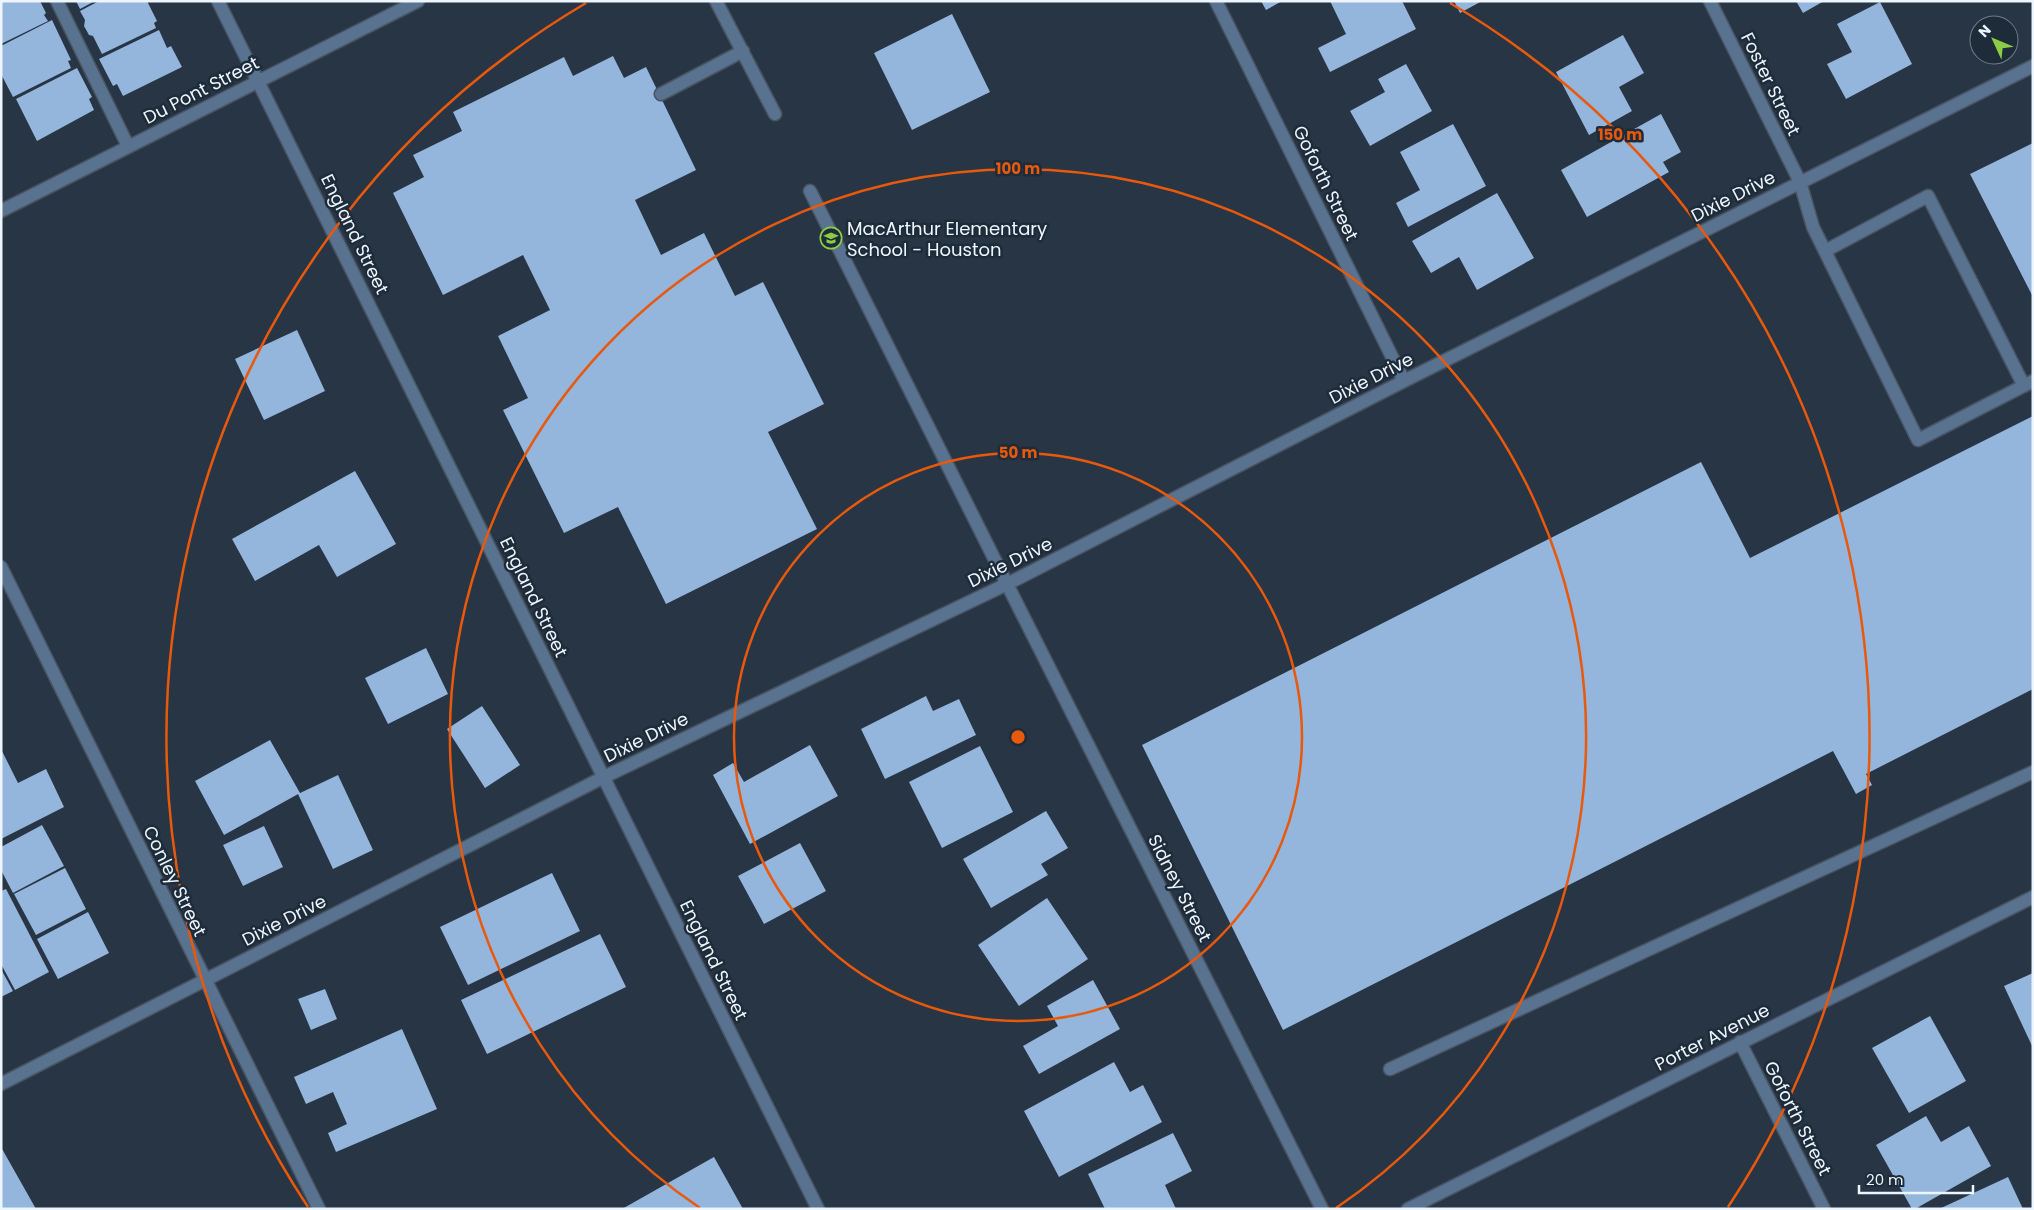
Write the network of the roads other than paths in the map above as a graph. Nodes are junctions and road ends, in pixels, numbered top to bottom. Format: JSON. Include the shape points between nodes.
{"nodes":[{"id":1,"x":57,"y":1,"type":"edge"},
{"id":2,"x":218,"y":1,"type":"edge"},
{"id":3,"x":418,"y":1,"type":"edge"},
{"id":4,"x":716,"y":1,"type":"edge"},
{"id":5,"x":1216,"y":1,"type":"edge"},
{"id":6,"x":1710,"y":1,"type":"edge"},
{"id":7,"x":743,"y":51,"type":"junction"},
{"id":8,"x":2033,"y":66,"type":"edge"},
{"id":9,"x":259,"y":80,"type":"junction"},
{"id":10,"x":661,"y":94,"type":"dead end"},
{"id":11,"x":775,"y":114,"type":"dead end"},
{"id":12,"x":128,"y":146,"type":"junction"},
{"id":13,"x":1800,"y":182,"type":"junction"},
{"id":14,"x":810,"y":191,"type":"dead end"},
{"id":15,"x":1,"y":211,"type":"edge"},
{"id":16,"x":1825,"y":251,"type":"junction"},
{"id":17,"x":1404,"y":381,"type":"junction"},
{"id":18,"x":2028,"y":384,"type":"edge"},
{"id":19,"x":1,"y":567,"type":"edge"},
{"id":20,"x":1007,"y":584,"type":"junction"},
{"id":21,"x":2033,"y":772,"type":"edge"},
{"id":22,"x":604,"y":777,"type":"junction"},
{"id":23,"x":2033,"y":897,"type":"edge"},
{"id":24,"x":204,"y":980,"type":"junction"},
{"id":25,"x":1740,"y":1042,"type":"junction"},
{"id":26,"x":1390,"y":1069,"type":"dead end"},
{"id":27,"x":1,"y":1084,"type":"edge"},
{"id":28,"x":319,"y":1209,"type":"edge"},
{"id":29,"x":818,"y":1209,"type":"edge"},
{"id":30,"x":1322,"y":1209,"type":"edge"},
{"id":31,"x":1408,"y":1209,"type":"edge"},
{"id":32,"x":1824,"y":1209,"type":"edge"}],
"edges":[{"from":1,"to":12,"type":"street"},
{"from":2,"to":9,"type":"street","name":"England Street"},
{"from":3,"to":9,"type":"street","name":"Du Pont Street"},
{"from":4,"to":7,"type":"street"},
{"from":5,"to":17,"type":"street","name":"Goforth Street"},
{"from":6,"to":13,"type":"street","name":"Foster Street"},
{"from":7,"to":10,"type":"street"},
{"from":7,"to":11,"type":"street"},
{"from":8,"to":13,"type":"street","name":"Dixie Drive"},
{"from":9,"to":12,"type":"street","name":"Du Pont Street"},
{"from":9,"to":22,"type":"street","name":"England Street"},
{"from":12,"to":15,"type":"street","name":"Du Pont Street"},
{"from":13,"to":16,"type":"street","name":"Foster Street"},
{"from":13,"to":17,"type":"street","name":"Dixie Drive"},
{"from":14,"to":20,"type":"street","name":"Sidney Street"},
{"from":16,"to":18,"type":"street","via":[[1928,196]]},
{"from":16,"to":18,"type":"street","name":"Foster Street","via":[[1918,440]]},
{"from":17,"to":20,"type":"street","name":"Dixie Drive"},
{"from":19,"to":24,"type":"street","name":"Conley Street"},
{"from":20,"to":22,"type":"street","name":"Dixie Drive"},
{"from":20,"to":30,"type":"street","name":"Sidney Street"},
{"from":21,"to":26,"type":"street"},
{"from":22,"to":24,"type":"street","name":"Dixie Drive"},
{"from":22,"to":29,"type":"street","name":"England Street"},
{"from":23,"to":25,"type":"street","name":"Porter Avenue"},
{"from":24,"to":27,"type":"street","name":"Dixie Drive"},
{"from":24,"to":28,"type":"street","name":"Conley Street"},
{"from":25,"to":31,"type":"street","name":"Porter Avenue"},
{"from":25,"to":32,"type":"street","name":"Goforth Street"}]}
